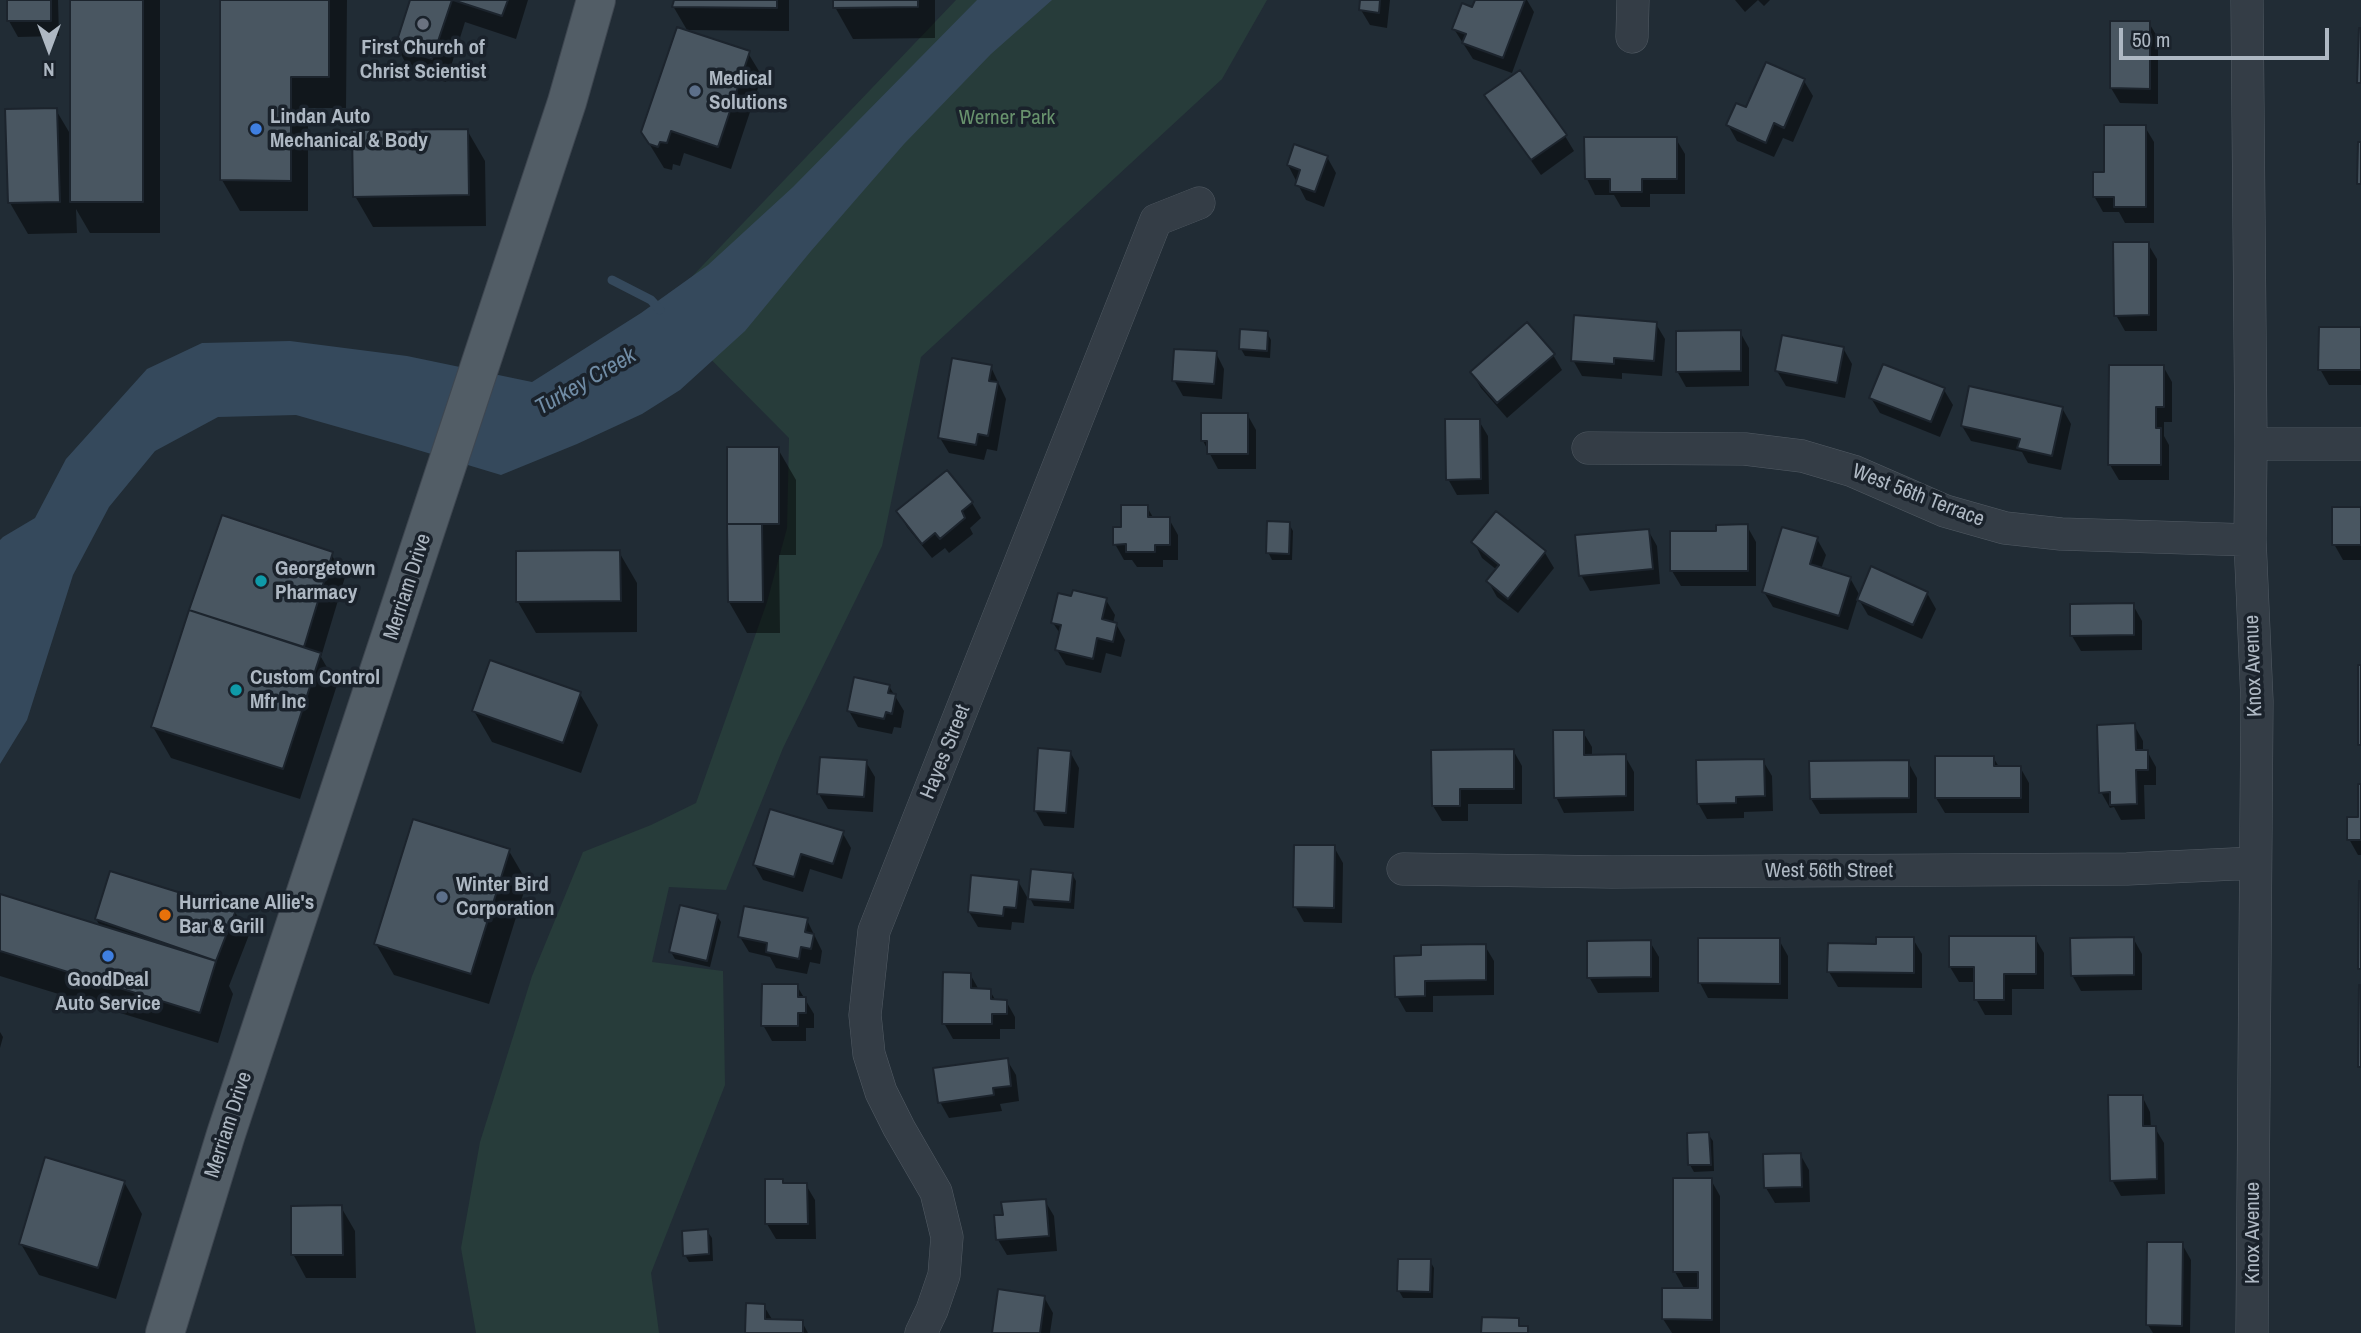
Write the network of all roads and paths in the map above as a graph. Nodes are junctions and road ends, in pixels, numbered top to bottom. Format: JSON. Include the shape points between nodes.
{"nodes":[{"id":1,"x":596,"y":0,"type":"edge"},
{"id":2,"x":1633,"y":0,"type":"edge"},
{"id":3,"x":2247,"y":0,"type":"edge"},
{"id":4,"x":1632,"y":37,"type":"dead end"},
{"id":5,"x":1199,"y":203,"type":"dead end"},
{"id":6,"x":2251,"y":444,"type":"junction"},
{"id":7,"x":2361,"y":444,"type":"edge"},
{"id":8,"x":1588,"y":448,"type":"dead end"},
{"id":9,"x":2250,"y":540,"type":"junction"},
{"id":10,"x":2255,"y":863,"type":"junction"},
{"id":11,"x":1403,"y":869,"type":"dead end"},
{"id":12,"x":164,"y":1333,"type":"edge"},
{"id":13,"x":921,"y":1333,"type":"edge"},
{"id":14,"x":2252,"y":1333,"type":"edge"}],
"edges":[{"from":1,"to":12,"type":"main road","name":"Merriam Drive","via":[[567,102]]},
{"from":2,"to":4,"type":"street"},
{"from":3,"to":6,"type":"street","name":"Knox Avenue"},
{"from":5,"to":13,"type":"street","name":"Hayes Street","via":[[1156,220],[874,932],[865,1015],[869,1054],[881,1092],[936,1192],[947,1237],[944,1275]]},
{"from":6,"to":7,"type":"street"},
{"from":6,"to":9,"type":"street","name":"Knox Avenue"},
{"from":8,"to":9,"type":"street","name":"West 56th Terrace","via":[[1745,449],[1802,456],[1853,471],[1945,511],[2005,528]]},
{"from":9,"to":10,"type":"street","name":"Knox Avenue","via":[[2257,701]]},
{"from":10,"to":11,"type":"street","name":"West 56th Street","via":[[2113,869]]},
{"from":10,"to":14,"type":"street","name":"Knox Avenue"}]}
